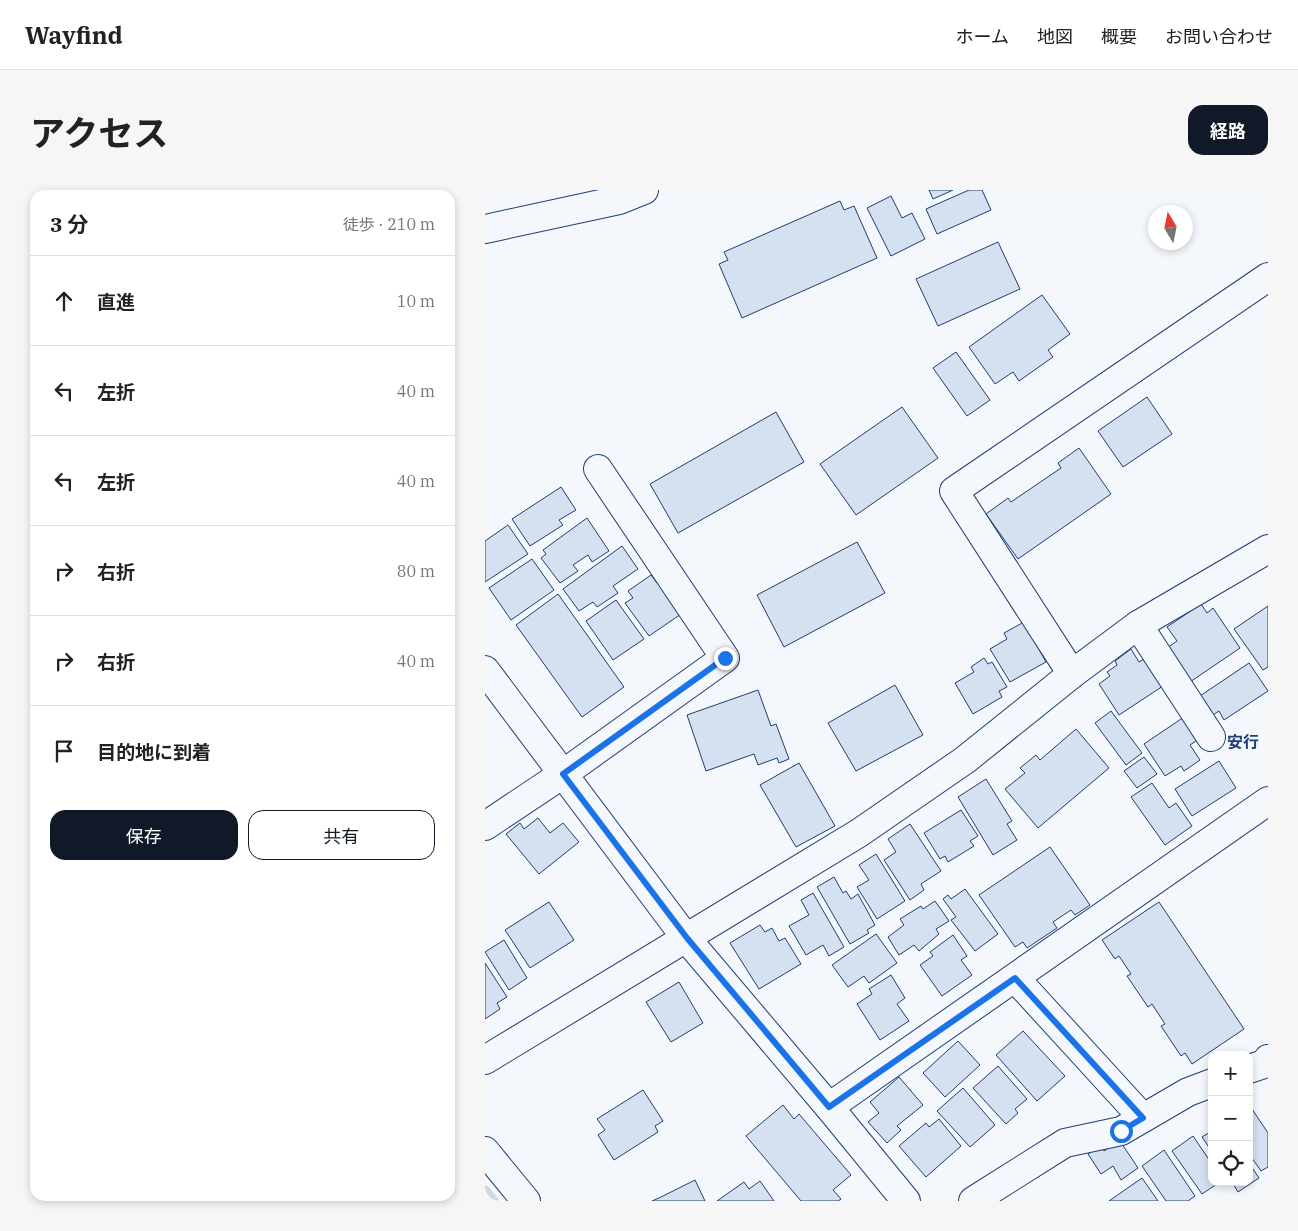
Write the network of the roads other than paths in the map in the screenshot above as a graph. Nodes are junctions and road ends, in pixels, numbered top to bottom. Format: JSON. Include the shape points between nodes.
{"nodes":[{"id":1,"x":644,"y":190,"type":"edge"},
{"id":2,"x":485,"y":229,"type":"edge"},
{"id":3,"x":1268,"y":277,"type":"edge"},
{"id":4,"x":598,"y":469,"type":"dead end"},
{"id":5,"x":1268,"y":549,"type":"edge"},
{"id":6,"x":1138,"y":625,"type":"junction"},
{"id":7,"x":485,"y":670,"type":"edge"},
{"id":8,"x":1072,"y":674,"type":"junction"},
{"id":9,"x":1211,"y":737,"type":"dead end"},
{"id":10,"x":563,"y":774,"type":"junction"},
{"id":11,"x":1268,"y":801,"type":"edge"},
{"id":12,"x":485,"y":826,"type":"edge"},
{"id":13,"x":687,"y":938,"type":"junction"},
{"id":14,"x":1015,"y":978,"type":"junction"},
{"id":15,"x":1268,"y":1059,"type":"edge"},
{"id":16,"x":485,"y":1060,"type":"edge"},
{"id":17,"x":1253,"y":1068,"type":"edge"},
{"id":18,"x":1208,"y":1084,"type":"edge"},
{"id":19,"x":829,"y":1107,"type":"junction"},
{"id":20,"x":1143,"y":1118,"type":"junction"},
{"id":21,"x":485,"y":1152,"type":"edge"},
{"id":22,"x":526,"y":1201,"type":"edge"},
{"id":23,"x":906,"y":1201,"type":"edge"},
{"id":24,"x":973,"y":1201,"type":"edge"}],
"edges":[{"from":1,"to":2,"type":"street","via":[[619,200]]},
{"from":3,"to":8,"type":"street","via":[[954,491]]},
{"from":4,"to":10,"type":"street","via":[[725,658]]},
{"from":5,"to":6,"type":"street"},
{"from":6,"to":8,"type":"street"},
{"from":6,"to":9,"type":"street"},
{"from":7,"to":10,"type":"street"},
{"from":8,"to":13,"type":"street","via":[[965,760],[859,833]]},
{"from":10,"to":12,"type":"street"},
{"from":10,"to":13,"type":"street"},
{"from":11,"to":14,"type":"street"},
{"from":13,"to":16,"type":"street"},
{"from":13,"to":19,"type":"street"},
{"from":14,"to":19,"type":"street"},
{"from":14,"to":20,"type":"street"},
{"from":15,"to":17,"type":"street"},
{"from":18,"to":20,"type":"street"},
{"from":19,"to":23,"type":"street"},
{"from":20,"to":24,"type":"street","via":[[1121,1131],[1065,1143]]},
{"from":21,"to":22,"type":"street"}]}
